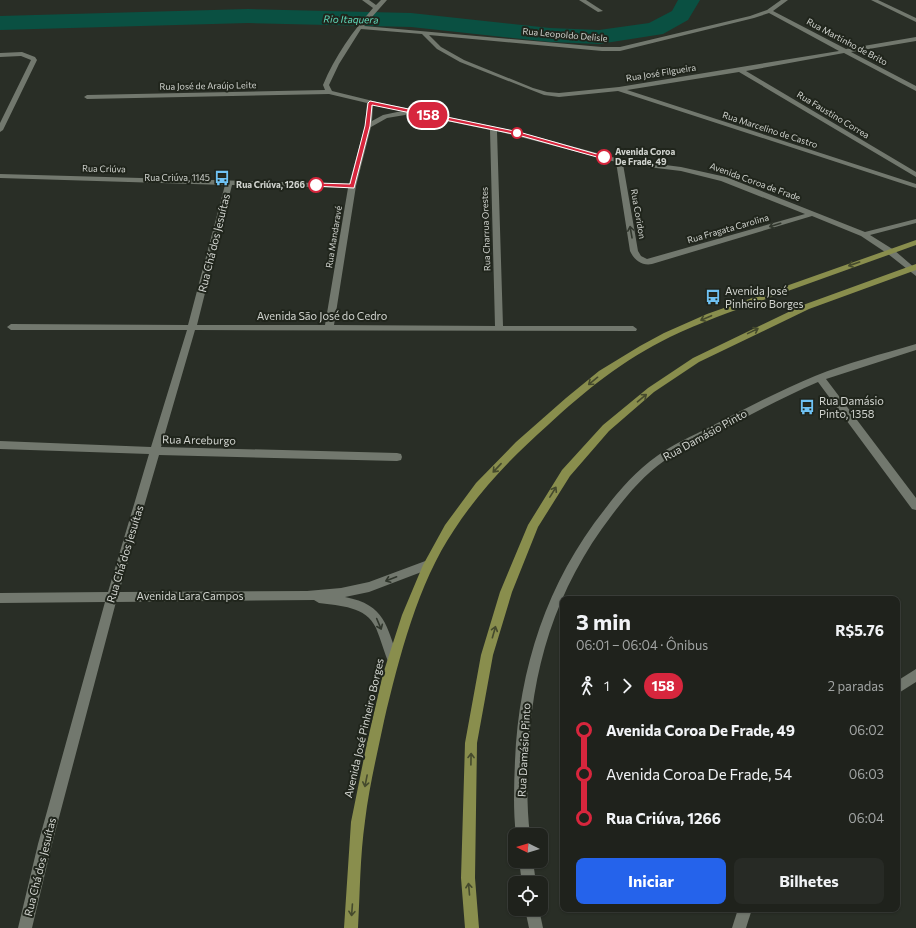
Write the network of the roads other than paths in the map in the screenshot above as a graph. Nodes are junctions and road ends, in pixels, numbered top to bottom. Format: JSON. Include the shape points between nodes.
{"nodes":[{"id":1,"x":365,"y":0,"type":"edge"},
{"id":2,"x":384,"y":0,"type":"edge"},
{"id":3,"x":582,"y":0,"type":"edge"},
{"id":4,"x":785,"y":0,"type":"edge"},
{"id":5,"x":874,"y":0,"type":"edge"},
{"id":6,"x":375,"y":9,"type":"junction"},
{"id":7,"x":600,"y":11,"type":"dead end"},
{"id":8,"x":769,"y":11,"type":"junction"},
{"id":9,"x":916,"y":20,"type":"edge"},
{"id":10,"x":362,"y":24,"type":"junction"},
{"id":11,"x":423,"y":32,"type":"junction"},
{"id":12,"x":916,"y":40,"type":"edge"},
{"id":13,"x":848,"y":52,"type":"junction"},
{"id":14,"x":0,"y":55,"type":"edge"},
{"id":15,"x":740,"y":70,"type":"junction"},
{"id":16,"x":619,"y":89,"type":"junction"},
{"id":17,"x":916,"y":89,"type":"edge"},
{"id":18,"x":330,"y":92,"type":"junction"},
{"id":19,"x":86,"y":97,"type":"dead end"},
{"id":20,"x":370,"y":103,"type":"junction"},
{"id":21,"x":411,"y":112,"type":"junction"},
{"id":22,"x":368,"y":126,"type":"junction"},
{"id":23,"x":493,"y":128,"type":"junction"},
{"id":24,"x":0,"y":130,"type":"edge"},
{"id":25,"x":619,"y":161,"type":"junction"},
{"id":26,"x":916,"y":175,"type":"edge"},
{"id":27,"x":0,"y":176,"type":"edge"},
{"id":28,"x":229,"y":182,"type":"junction"},
{"id":29,"x":352,"y":186,"type":"junction"},
{"id":30,"x":916,"y":186,"type":"edge"},
{"id":31,"x":812,"y":214,"type":"junction"},
{"id":32,"x":916,"y":221,"type":"edge"},
{"id":33,"x":864,"y":234,"type":"junction"},
{"id":34,"x":916,"y":242,"type":"edge"},
{"id":35,"x":891,"y":252,"type":"junction"},
{"id":36,"x":649,"y":262,"type":"joint"},
{"id":37,"x":914,"y":269,"type":"edge"},
{"id":38,"x":11,"y":327,"type":"dead end"},
{"id":39,"x":192,"y":327,"type":"junction"},
{"id":40,"x":329,"y":328,"type":"junction"},
{"id":41,"x":499,"y":328,"type":"junction"},
{"id":42,"x":633,"y":330,"type":"dead end"},
{"id":43,"x":916,"y":346,"type":"edge"},
{"id":44,"x":820,"y":378,"type":"junction"},
{"id":45,"x":0,"y":444,"type":"edge"},
{"id":46,"x":156,"y":451,"type":"junction"},
{"id":47,"x":397,"y":457,"type":"dead end"},
{"id":48,"x":916,"y":506,"type":"edge"},
{"id":49,"x":428,"y":565,"type":"junction"},
{"id":50,"x":307,"y":596,"type":"junction"},
{"id":51,"x":112,"y":597,"type":"junction"},
{"id":52,"x":0,"y":598,"type":"edge"},
{"id":53,"x":393,"y":660,"type":"junction"},
{"id":54,"x":916,"y":675,"type":"edge"},
{"id":55,"x":900,"y":686,"type":"edge"},
{"id":56,"x":522,"y":828,"type":"edge"},
{"id":57,"x":744,"y":912,"type":"edge"},
{"id":58,"x":533,"y":916,"type":"edge"},
{"id":59,"x":25,"y":928,"type":"edge"},
{"id":60,"x":351,"y":928,"type":"edge"},
{"id":61,"x":472,"y":928,"type":"edge"},
{"id":62,"x":536,"y":928,"type":"edge"},
{"id":63,"x":739,"y":928,"type":"edge"}],
"edges":[{"from":1,"to":6,"type":"street"},
{"from":2,"to":6,"type":"street"},
{"from":3,"to":7,"type":"street"},
{"from":4,"to":8,"type":"street","name":"Rua Leopoldo Delisle"},
{"from":5,"to":9,"type":"street"},
{"from":6,"to":10,"type":"street"},
{"from":8,"to":11,"type":"street","name":"Rua Leopoldo Delisle","via":[[620,48],[602,49]]},
{"from":8,"to":13,"type":"street","name":"Rua Martinho de Brito"},
{"from":10,"to":11,"type":"street","name":"Rua Leopoldo Delisle"},
{"from":10,"to":18,"type":"street","via":[[330,74],[326,84]]},
{"from":11,"to":16,"type":"street","name":"Rua José Filgueira","via":[[440,48],[462,61],[546,94],[567,95]]},
{"from":12,"to":13,"type":"street","name":"Rua José Filgueira"},
{"from":13,"to":15,"type":"street","name":"Rua José Filgueira"},
{"from":13,"to":17,"type":"street","name":"Rua Martinho de Brito"},
{"from":14,"to":24,"type":"street","via":[[22,54],[34,60]]},
{"from":15,"to":16,"type":"street","name":"Rua José Filgueira"},
{"from":15,"to":26,"type":"street","name":"Rua Faustino Correa"},
{"from":16,"to":30,"type":"street","name":"Rua Marcelino de Castro"},
{"from":18,"to":19,"type":"street","name":"Rua José de Araújo Leite"},
{"from":18,"to":20,"type":"street","name":"Avenida Coroa de Frade"},
{"from":20,"to":21,"type":"street","name":"Avenida Coroa de Frade"},
{"from":20,"to":22,"type":"street","name":"Rua Mandaravé"},
{"from":21,"to":22,"type":"street","via":[[385,116]]},
{"from":21,"to":23,"type":"street","name":"Avenida Coroa de Frade"},
{"from":22,"to":29,"type":"street","name":"Rua Mandaravé"},
{"from":23,"to":25,"type":"street","name":"Avenida Coroa de Frade"},
{"from":23,"to":41,"type":"street","name":"Rua Charrua Orestes"},
{"from":25,"to":31,"type":"street","name":"Avenida Coroa de Frade","via":[[681,169],[723,179]]},
{"from":36,"to":25,"type":"street","name":"Rua Coridon","one_way":true,"via":[[639,259],[634,251]]},
{"from":27,"to":28,"type":"street","name":"Rua Criúva"},
{"from":28,"to":29,"type":"street","name":"Rua Criúva"},
{"from":28,"to":39,"type":"street","name":"Rua Chá dos Jesuítas"},
{"from":29,"to":40,"type":"street","name":"Rua Mandaravé"},
{"from":31,"to":33,"type":"street","name":"Avenida Coroa de Frade"},
{"from":31,"to":36,"type":"street","name":"Rua Fragata Carolina","one_way":true},
{"from":32,"to":33,"type":"street"},
{"from":33,"to":35,"type":"street","name":"Avenida Coroa de Frade"},
{"from":34,"to":35,"type":"main road","name":"Avenida José Pinheiro Borges"},
{"from":35,"to":37,"type":"street","name":"Avenida Coroa de Frade"},
{"from":35,"to":49,"type":"main road","name":"Avenida José Pinheiro Borges","one_way":true,"via":[[710,316],[667,334],[602,373],[519,445],[480,486],[449,528]]},
{"from":61,"to":37,"type":"main road","one_way":true,"via":[[468,878],[471,743],[487,655],[506,592],[533,525],[566,473],[606,428],[651,390],[696,360],[806,307]]},
{"from":38,"to":39,"type":"street","name":"Avenida São José do Cedro"},
{"from":39,"to":40,"type":"street","name":"Avenida São José do Cedro"},
{"from":39,"to":46,"type":"street","name":"Rua Chá dos Jesuítas"},
{"from":40,"to":41,"type":"street","name":"Avenida São José do Cedro"},
{"from":41,"to":42,"type":"street","name":"Avenida São José do Cedro"},
{"from":43,"to":44,"type":"street","name":"Rua Damásio Pinto"},
{"from":44,"to":48,"type":"street"},
{"from":44,"to":56,"type":"street","name":"Rua Damásio Pinto","via":[[741,414],[668,453],[630,487],[600,520],[575,558],[552,603],[536,653],[526,695],[521,752]]},
{"from":45,"to":46,"type":"street","name":"Rua Arceburgo"},
{"from":46,"to":47,"type":"street","name":"Rua Arceburgo"},
{"from":46,"to":51,"type":"street","name":"Rua Chá dos Jesuítas"},
{"from":49,"to":50,"type":"street","name":"Avenida Lara Campos","one_way":true,"via":[[369,587]]},
{"from":49,"to":53,"type":"main road","name":"Avenida José Pinheiro Borges"},
{"from":50,"to":51,"type":"street","name":"Avenida Lara Campos"},
{"from":50,"to":53,"type":"street","name":"Avenida Lara Campos","one_way":true,"via":[[358,605],[370,610],[377,618]]},
{"from":51,"to":52,"type":"street","name":"Avenida Lara Campos"},
{"from":51,"to":59,"type":"street","name":"Rua Chá dos Jesuítas","via":[[45,844]]},
{"from":53,"to":60,"type":"main road","name":"Avenida José Pinheiro Borges","one_way":true,"via":[[373,743],[358,822]]},
{"from":54,"to":55,"type":"street"},
{"from":57,"to":63,"type":"street"},
{"from":58,"to":62,"type":"street"}]}
